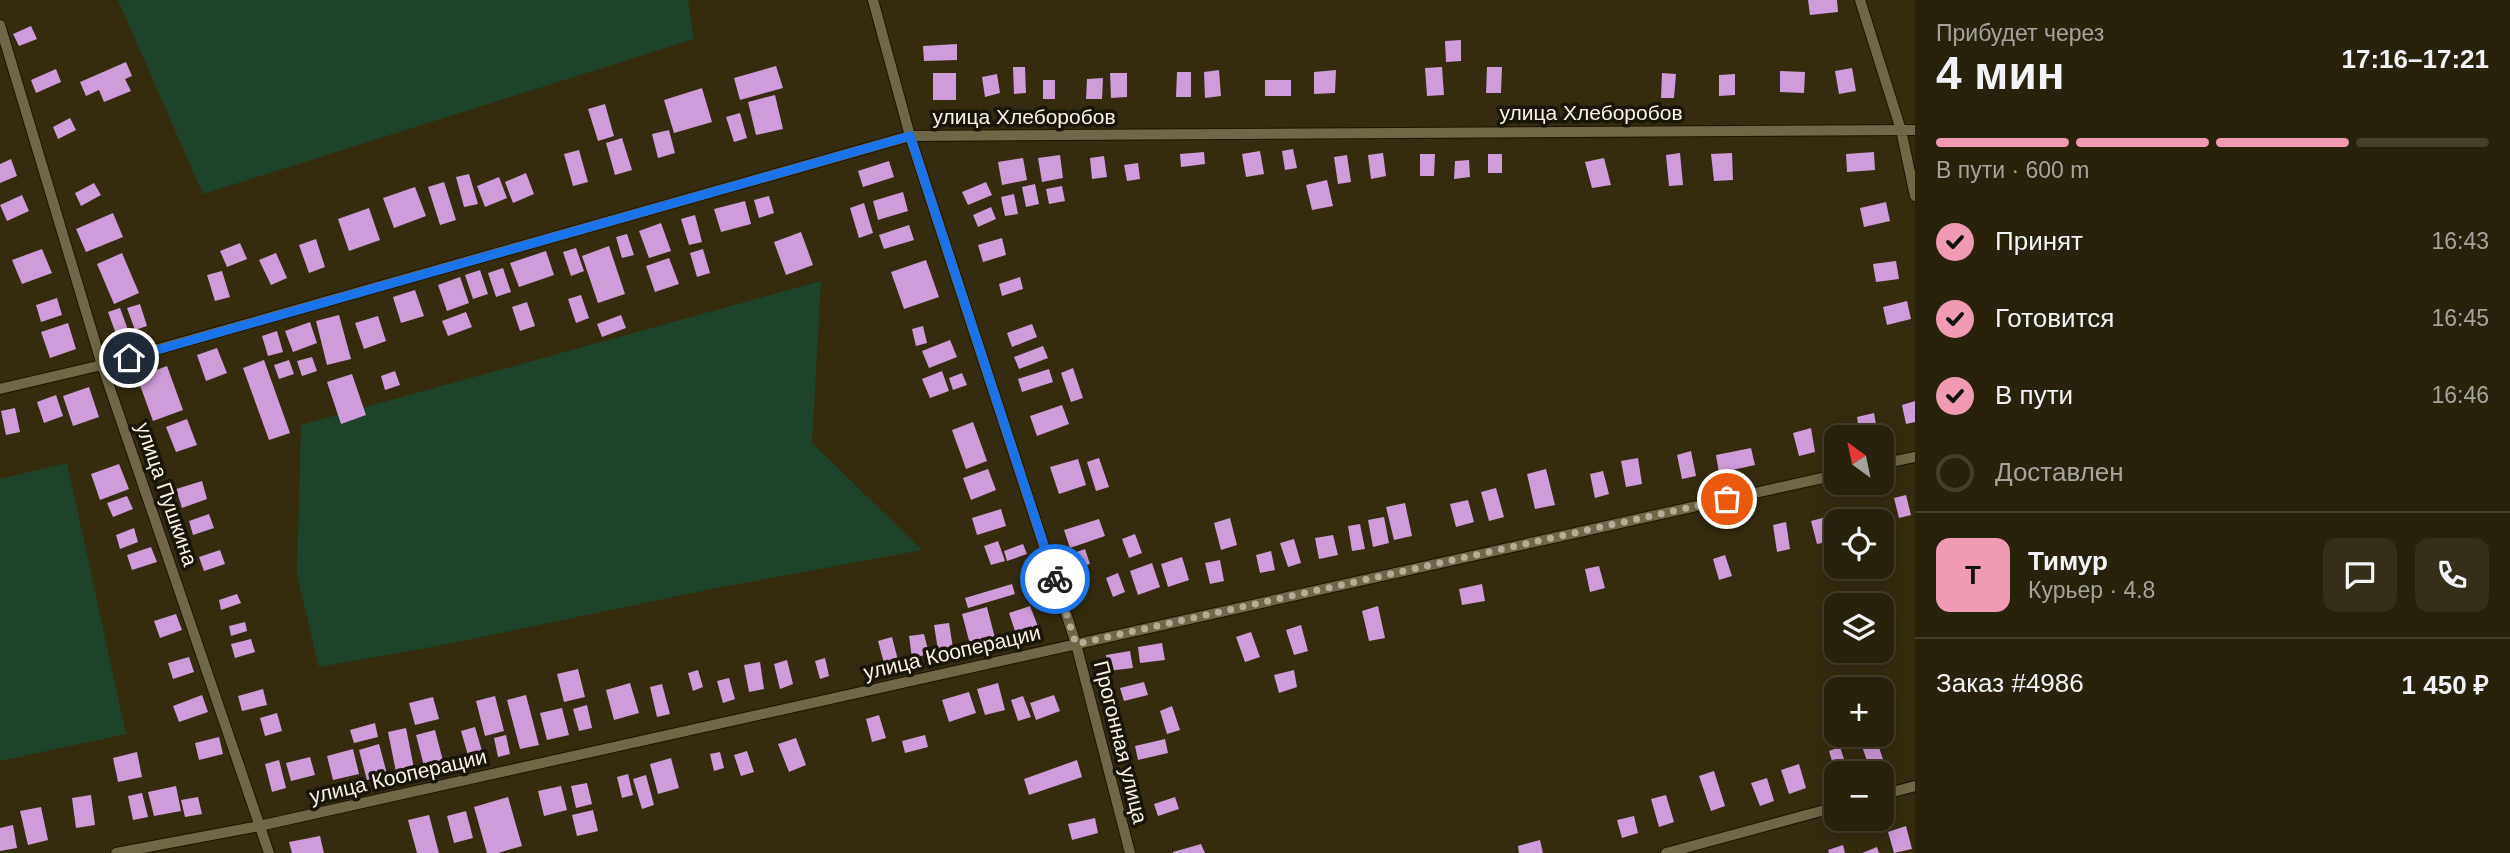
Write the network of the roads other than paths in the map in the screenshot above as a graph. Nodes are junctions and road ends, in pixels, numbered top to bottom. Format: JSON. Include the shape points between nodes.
{"nodes":[{"id":1,"x":873,"y":0,"type":"edge"},
{"id":2,"x":1860,"y":0,"type":"edge"},
{"id":3,"x":0,"y":25,"type":"edge"},
{"id":4,"x":1901,"y":130,"type":"junction"},
{"id":5,"x":1915,"y":130,"type":"edge"},
{"id":6,"x":910,"y":136,"type":"junction"},
{"id":7,"x":1915,"y":196,"type":"edge"},
{"id":8,"x":102,"y":365,"type":"junction"},
{"id":9,"x":0,"y":389,"type":"edge"},
{"id":10,"x":1915,"y":457,"type":"edge"},
{"id":11,"x":1894,"y":461,"type":"edge"},
{"id":12,"x":1824,"y":478,"type":"edge"},
{"id":13,"x":1076,"y":644,"type":"junction"},
{"id":14,"x":1915,"y":786,"type":"edge"},
{"id":15,"x":1894,"y":792,"type":"edge"},
{"id":16,"x":1824,"y":810,"type":"edge"},
{"id":17,"x":260,"y":826,"type":"junction"},
{"id":18,"x":116,"y":853,"type":"edge"},
{"id":19,"x":268,"y":853,"type":"edge"},
{"id":20,"x":1130,"y":853,"type":"edge"},
{"id":21,"x":1666,"y":853,"type":"edge"}],
"edges":[{"from":1,"to":6,"type":"street","name":"Прогонная улица"},
{"from":2,"to":4,"type":"street"},
{"from":3,"to":8,"type":"street","name":"улица Пушкина"},
{"from":4,"to":5,"type":"street","name":"улица Хлеборобов"},
{"from":4,"to":6,"type":"street","name":"улица Хлеборобов"},
{"from":4,"to":7,"type":"street"},
{"from":6,"to":8,"type":"street","name":"улица Хлеборобов"},
{"from":6,"to":13,"type":"street","name":"Прогонная улица"},
{"from":8,"to":9,"type":"street","name":"улица Хлеборобов"},
{"from":8,"to":17,"type":"street","name":"улица Пушкина"},
{"from":10,"to":11,"type":"street"},
{"from":12,"to":13,"type":"street","name":"улица Кооперации"},
{"from":13,"to":17,"type":"street","name":"улица Кооперации"},
{"from":13,"to":20,"type":"street","name":"Прогонная улица"},
{"from":14,"to":15,"type":"street"},
{"from":16,"to":21,"type":"street"},
{"from":17,"to":18,"type":"street","name":"улица Кооперации"},
{"from":17,"to":19,"type":"street","name":"улица Пушкина"}]}
